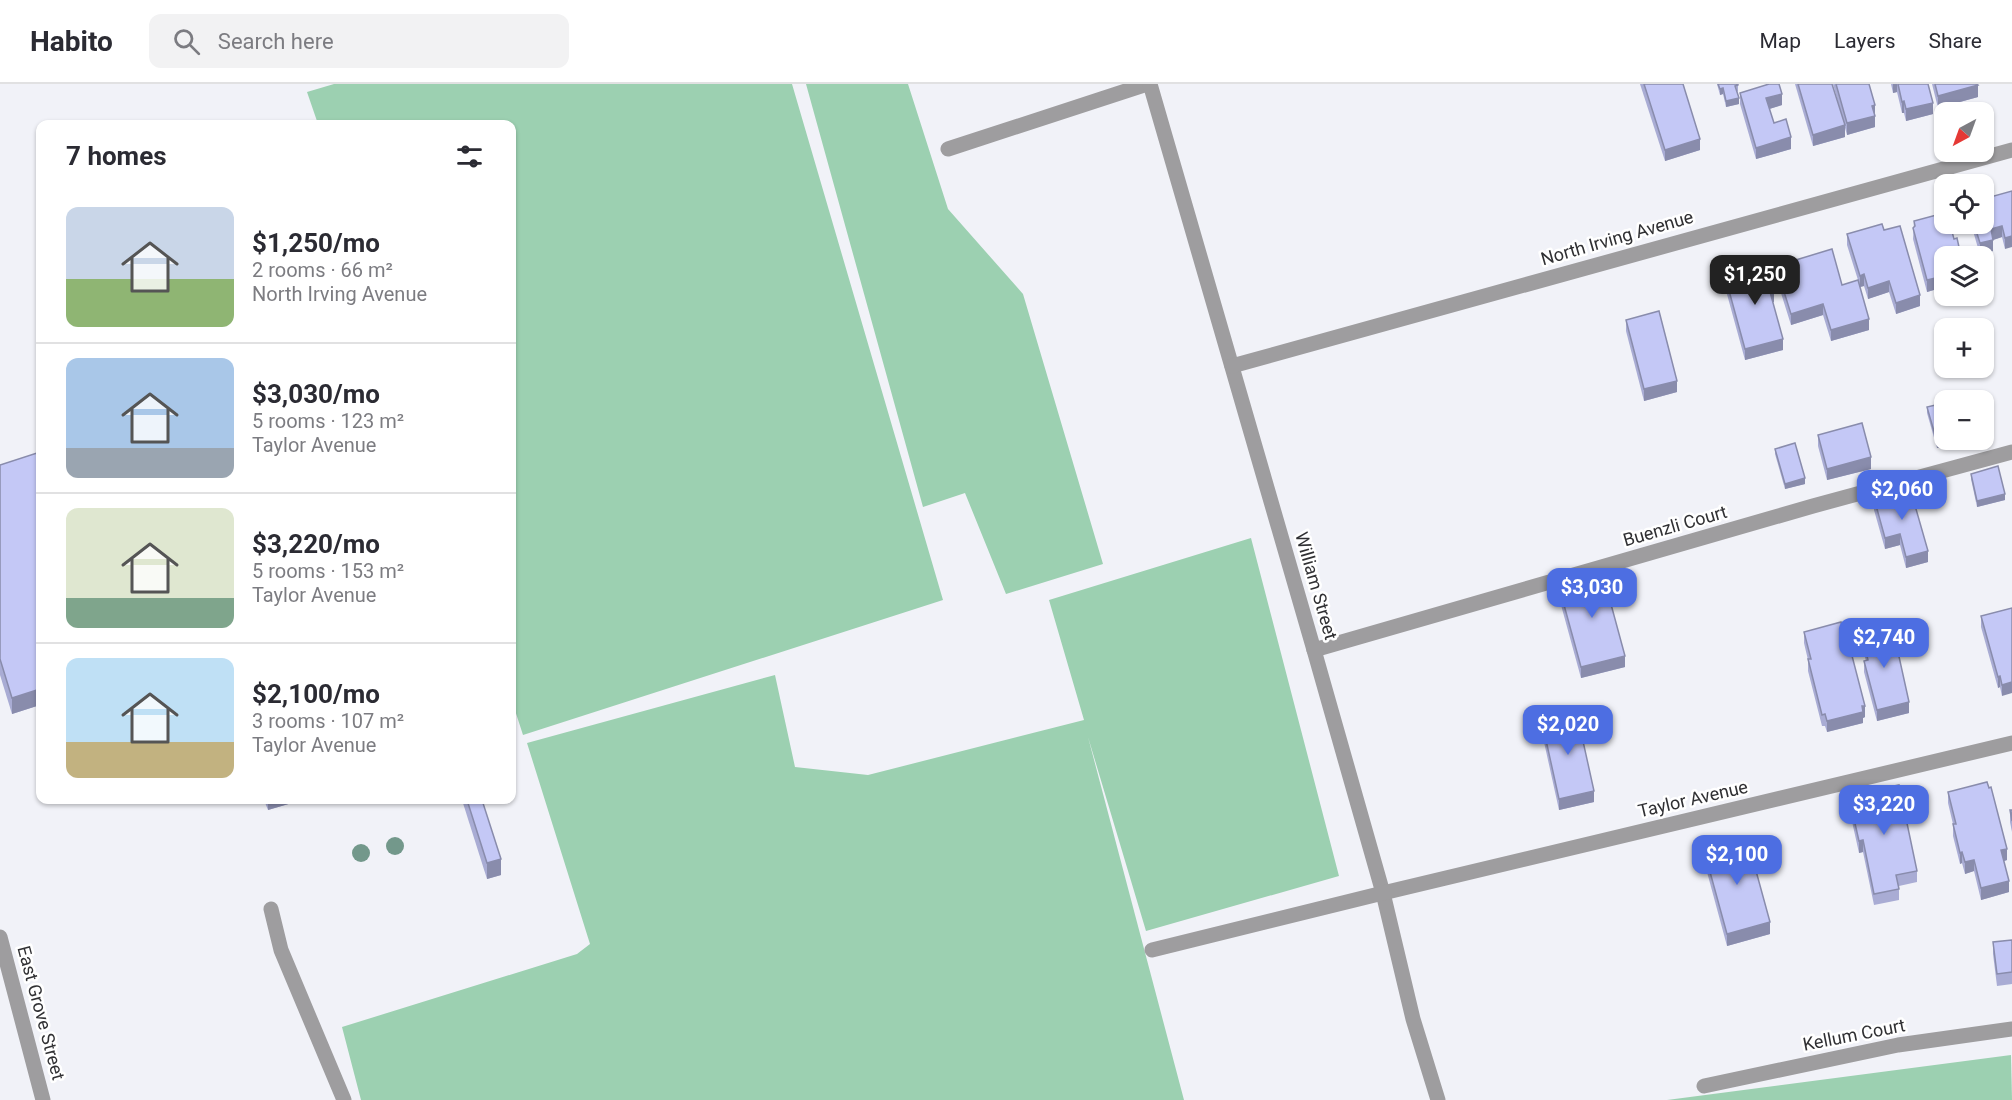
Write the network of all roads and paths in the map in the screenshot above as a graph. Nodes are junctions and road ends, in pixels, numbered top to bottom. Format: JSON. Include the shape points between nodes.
{"nodes":[{"id":1,"x":1148,"y":84,"type":"edge"},
{"id":2,"x":948,"y":149,"type":"dead end"},
{"id":3,"x":2012,"y":150,"type":"edge"},
{"id":4,"x":1232,"y":366,"type":"junction"},
{"id":5,"x":2012,"y":452,"type":"edge"},
{"id":6,"x":1314,"y":650,"type":"junction"},
{"id":7,"x":2012,"y":743,"type":"edge"},
{"id":8,"x":1383,"y":892,"type":"junction"},
{"id":9,"x":271,"y":909,"type":"dead end"},
{"id":10,"x":0,"y":937,"type":"edge"},
{"id":11,"x":1152,"y":950,"type":"dead end"},
{"id":12,"x":2012,"y":1029,"type":"edge"},
{"id":13,"x":1704,"y":1086,"type":"dead end"},
{"id":14,"x":44,"y":1100,"type":"edge"},
{"id":15,"x":344,"y":1100,"type":"edge"},
{"id":16,"x":1438,"y":1100,"type":"edge"}],
"edges":[{"from":1,"to":2,"type":"street"},
{"from":1,"to":4,"type":"street","name":"William Street"},
{"from":3,"to":4,"type":"street","name":"North Irving Avenue"},
{"from":4,"to":6,"type":"street","name":"William Street"},
{"from":5,"to":6,"type":"street","name":"Buenzli Court"},
{"from":6,"to":8,"type":"street","name":"William Street"},
{"from":7,"to":8,"type":"street","name":"Taylor Avenue"},
{"from":8,"to":11,"type":"street","name":"Taylor Avenue"},
{"from":8,"to":16,"type":"street","name":"William Street","via":[[1413,1019]]},
{"from":9,"to":15,"type":"street","via":[[281,950]]},
{"from":10,"to":14,"type":"street","name":"East Grove Street"},
{"from":12,"to":13,"type":"street","name":"Kellum Court","via":[[1898,1045]]}]}
